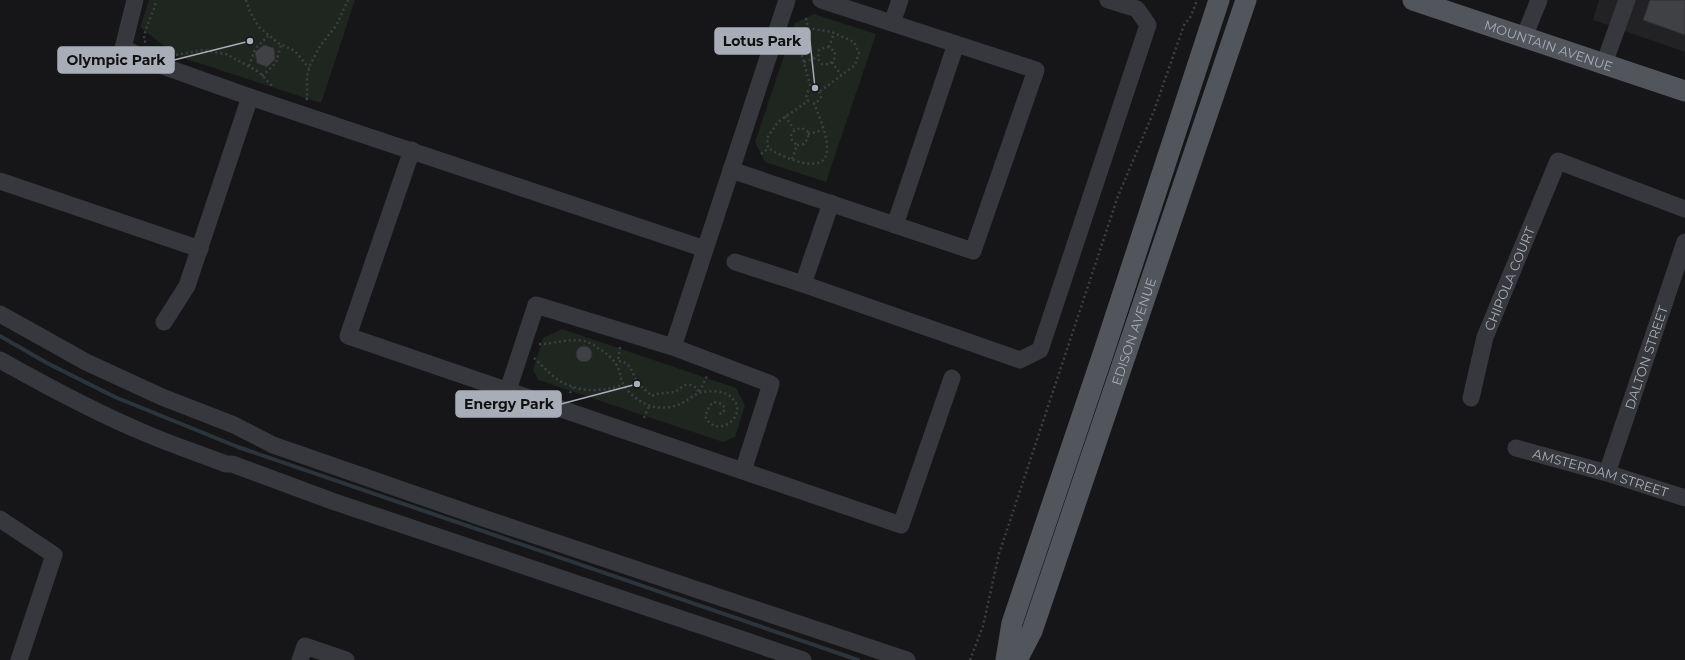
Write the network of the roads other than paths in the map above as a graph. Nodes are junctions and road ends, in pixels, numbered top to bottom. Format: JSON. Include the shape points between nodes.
{"nodes":[{"id":1,"x":135,"y":0,"type":"edge"},
{"id":2,"x":787,"y":0,"type":"edge"},
{"id":3,"x":821,"y":0,"type":"edge"},
{"id":4,"x":900,"y":0,"type":"edge"},
{"id":5,"x":1108,"y":0,"type":"edge"},
{"id":6,"x":1219,"y":0,"type":"edge"},
{"id":7,"x":1246,"y":0,"type":"edge"},
{"id":8,"x":1413,"y":0,"type":"edge"},
{"id":9,"x":1539,"y":0,"type":"edge"},
{"id":10,"x":1627,"y":0,"type":"edge"},
{"id":11,"x":892,"y":23,"type":"junction"},
{"id":12,"x":1524,"y":37,"type":"junction"},
{"id":13,"x":956,"y":44,"type":"junction"},
{"id":14,"x":1604,"y":64,"type":"junction"},
{"id":15,"x":1685,"y":91,"type":"edge"},
{"id":16,"x":250,"y":97,"type":"junction"},
{"id":17,"x":412,"y":150,"type":"junction"},
{"id":18,"x":731,"y":170,"type":"junction"},
{"id":19,"x":0,"y":181,"type":"edge"},
{"id":20,"x":831,"y":203,"type":"junction"},
{"id":21,"x":1685,"y":209,"type":"edge"},
{"id":22,"x":896,"y":225,"type":"junction"},
{"id":23,"x":1685,"y":242,"type":"edge"},
{"id":24,"x":200,"y":249,"type":"junction"},
{"id":25,"x":705,"y":249,"type":"junction"},
{"id":26,"x":735,"y":262,"type":"dead end"},
{"id":27,"x":803,"y":284,"type":"junction"},
{"id":28,"x":0,"y":314,"type":"edge"},
{"id":29,"x":164,"y":322,"type":"dead end"},
{"id":30,"x":673,"y":347,"type":"junction"},
{"id":31,"x":0,"y":360,"type":"edge"},
{"id":32,"x":952,"y":378,"type":"dead end"},
{"id":33,"x":508,"y":390,"type":"junction"},
{"id":34,"x":1471,"y":398,"type":"dead end"},
{"id":35,"x":1516,"y":448,"type":"dead end"},
{"id":36,"x":743,"y":471,"type":"junction"},
{"id":37,"x":1607,"y":473,"type":"junction"},
{"id":38,"x":1685,"y":498,"type":"edge"},
{"id":39,"x":0,"y":519,"type":"edge"},
{"id":40,"x":302,"y":653,"type":"edge"},
{"id":41,"x":19,"y":660,"type":"edge"},
{"id":42,"x":346,"y":660,"type":"edge"},
{"id":43,"x":803,"y":660,"type":"edge"},
{"id":44,"x":907,"y":660,"type":"edge"},
{"id":45,"x":1006,"y":660,"type":"edge"},
{"id":46,"x":1017,"y":660,"type":"edge"}],
"edges":[{"from":1,"to":16,"type":"street","via":[[123,48],[154,63]]},
{"from":2,"to":18,"type":"street"},
{"from":3,"to":11,"type":"street"},
{"from":4,"to":11,"type":"street"},
{"from":5,"to":27,"type":"street","via":[[1137,9],[1148,25],[1040,350],[1020,360]]},
{"from":6,"to":45,"type":"main road","name":"EDISON AVENUE","via":[[1012,623]]},
{"from":7,"to":46,"type":"main road","name":"EDISON AVENUE","via":[[1032,631]]},
{"from":8,"to":12,"type":"main road","name":"MOUNTAIN AVENUE"},
{"from":9,"to":12,"type":"street"},
{"from":10,"to":14,"type":"street"},
{"from":11,"to":13,"type":"street"},
{"from":12,"to":14,"type":"main road","name":"MOUNTAIN AVENUE"},
{"from":13,"to":22,"type":"street"},
{"from":13,"to":22,"type":"street","via":[[1036,70],[973,251]]},
{"from":14,"to":15,"type":"main road","name":"MOUNTAIN AVENUE"},
{"from":16,"to":17,"type":"street"},
{"from":16,"to":24,"type":"street"},
{"from":17,"to":25,"type":"street"},
{"from":17,"to":33,"type":"street","via":[[348,336]]},
{"from":18,"to":20,"type":"street"},
{"from":18,"to":25,"type":"street"},
{"from":19,"to":24,"type":"street"},
{"from":20,"to":22,"type":"street"},
{"from":20,"to":27,"type":"street"},
{"from":21,"to":34,"type":"street","name":"CHIPOLA COURT","via":[[1558,161],[1485,337]]},
{"from":23,"to":37,"type":"street","name":"DALTON STREET"},
{"from":24,"to":29,"type":"street","via":[[187,286]]},
{"from":25,"to":30,"type":"street"},
{"from":26,"to":27,"type":"street"},
{"from":28,"to":44,"type":"street","via":[[86,362],[162,397],[234,425],[273,445]]},
{"from":30,"to":33,"type":"street","via":[[536,305]]},
{"from":30,"to":36,"type":"street","via":[[772,384]]},
{"from":31,"to":43,"type":"street","via":[[102,414],[226,464]]},
{"from":32,"to":36,"type":"street","via":[[901,525]]},
{"from":33,"to":36,"type":"street"},
{"from":35,"to":37,"type":"street","name":"AMSTERDAM STREET"},
{"from":37,"to":38,"type":"street","name":"AMSTERDAM STREET"},
{"from":39,"to":41,"type":"street","via":[[54,555]]},
{"from":40,"to":42,"type":"street"}]}
